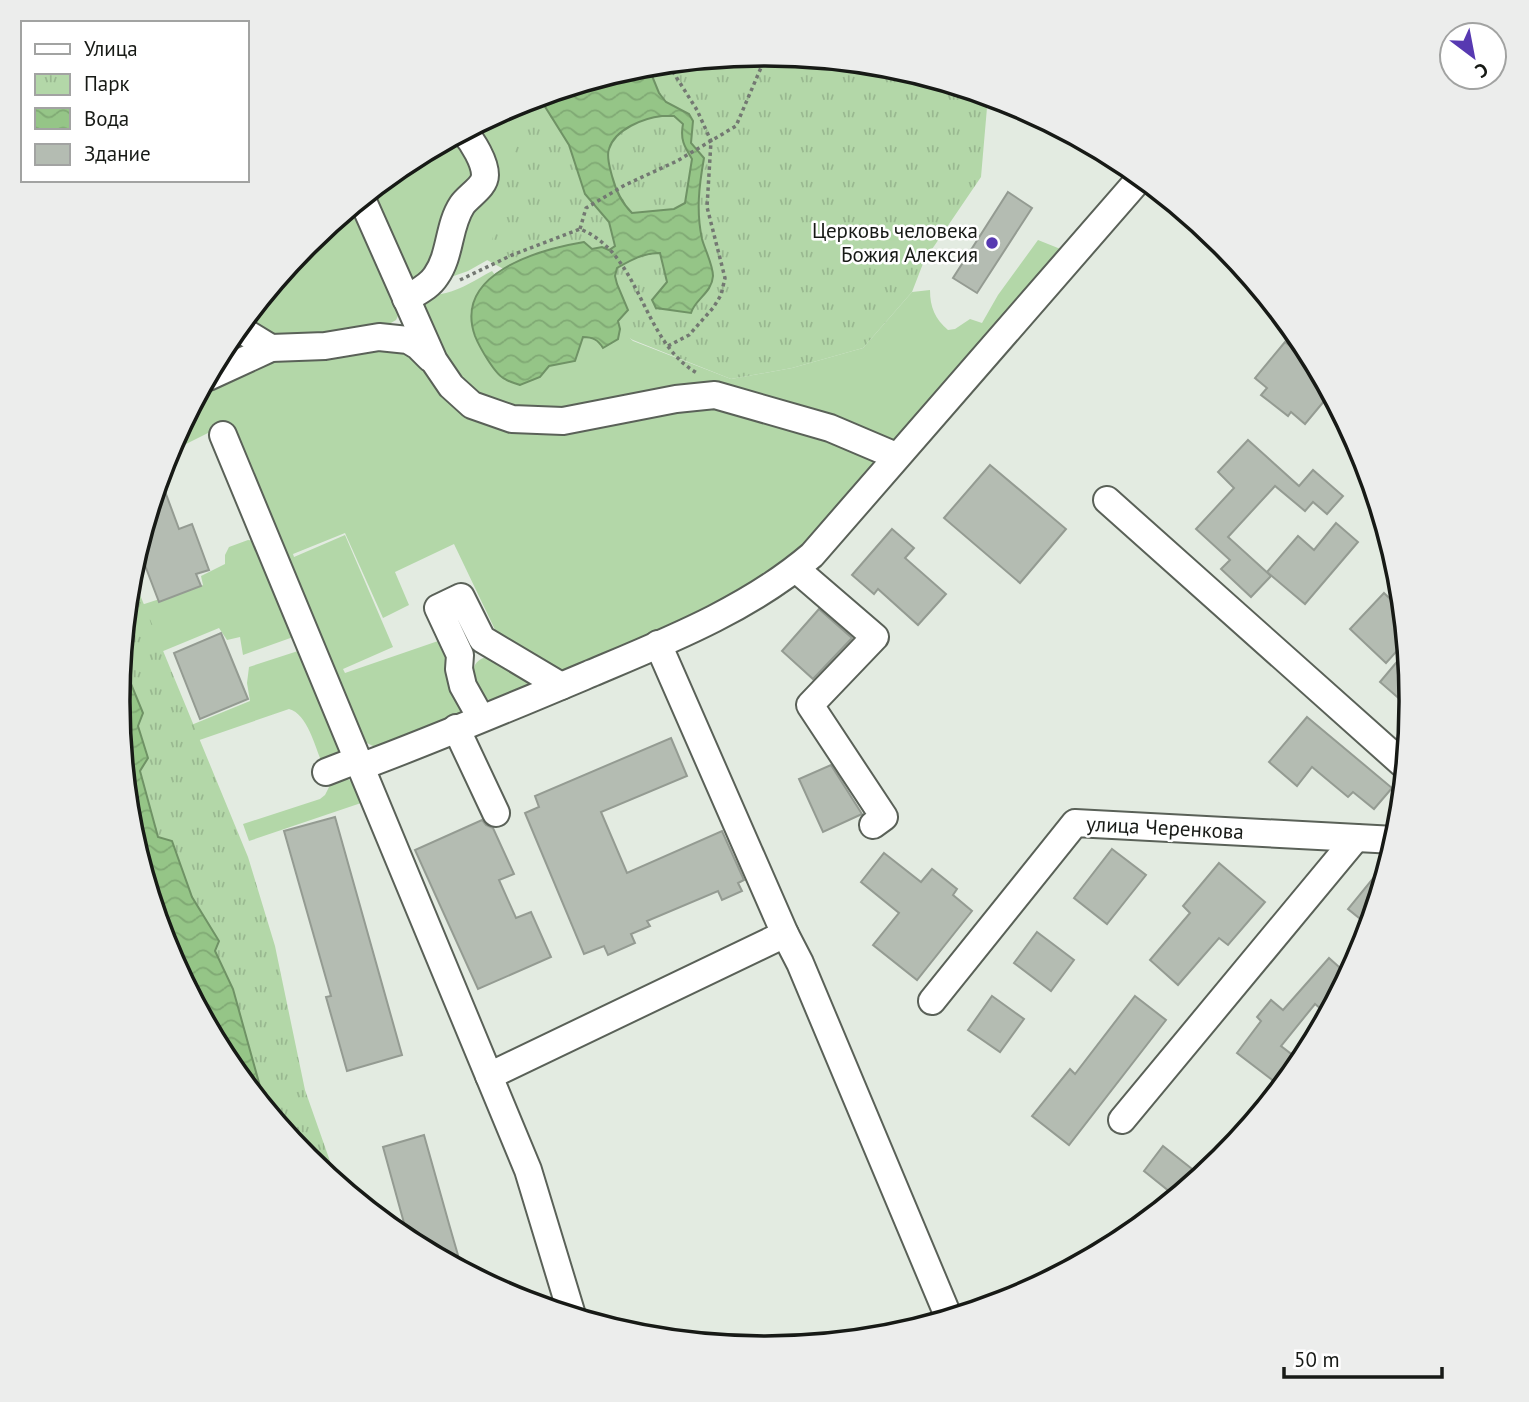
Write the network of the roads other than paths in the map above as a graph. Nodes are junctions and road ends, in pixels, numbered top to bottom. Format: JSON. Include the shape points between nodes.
{"nodes":[{"id":1,"x":469,"y":140,"type":"edge"},
{"id":2,"x":1134,"y":185,"type":"edge"},
{"id":3,"x":367,"y":207,"type":"edge"},
{"id":4,"x":415,"y":293,"type":"junction"},
{"id":5,"x":247,"y":334,"type":"edge"},
{"id":6,"x":271,"y":348,"type":"junction"},
{"id":7,"x":434,"y":361,"type":"junction"},
{"id":8,"x":224,"y":370,"type":"edge"},
{"id":9,"x":223,"y":435,"type":"dead end"},
{"id":10,"x":896,"y":456,"type":"junction"},
{"id":11,"x":1107,"y":500,"type":"dead end"},
{"id":12,"x":796,"y":569,"type":"junction"},
{"id":13,"x":659,"y":644,"type":"junction"},
{"id":14,"x":561,"y":686,"type":"junction"},
{"id":15,"x":481,"y":718,"type":"junction"},
{"id":16,"x":456,"y":728,"type":"junction"},
{"id":17,"x":1396,"y":758,"type":"edge"},
{"id":18,"x":359,"y":763,"type":"junction"},
{"id":19,"x":326,"y":772,"type":"dead end"},
{"id":20,"x":496,"y":813,"type":"dead end"},
{"id":21,"x":873,"y":825,"type":"dead end"},
{"id":22,"x":1356,"y":838,"type":"junction"},
{"id":23,"x":1383,"y":839,"type":"edge"},
{"id":24,"x":785,"y":934,"type":"junction"},
{"id":25,"x":932,"y":1001,"type":"dead end"},
{"id":26,"x":489,"y":1076,"type":"junction"},
{"id":27,"x":1122,"y":1120,"type":"dead end"},
{"id":28,"x":569,"y":1304,"type":"edge"},
{"id":29,"x":945,"y":1309,"type":"edge"}],
"edges":[{"from":1,"to":4,"type":"street","via":[[481,162],[484,181],[462,205],[434,280]]},
{"from":2,"to":10,"type":"street"},
{"from":3,"to":4,"type":"street"},
{"from":4,"to":7,"type":"street"},
{"from":5,"to":6,"type":"street"},
{"from":6,"to":7,"type":"street","via":[[399,337]]},
{"from":6,"to":8,"type":"street"},
{"from":7,"to":10,"type":"street","via":[[451,386],[472,405],[490,413],[531,421],[583,418],[715,394],[830,428]]},
{"from":9,"to":18,"type":"street"},
{"from":10,"to":12,"type":"street"},
{"from":11,"to":17,"type":"street"},
{"from":12,"to":13,"type":"street","via":[[755,596]]},
{"from":12,"to":21,"type":"street","via":[[875,637],[810,705],[884,817]]},
{"from":13,"to":14,"type":"street"},
{"from":13,"to":24,"type":"street"},
{"from":14,"to":15,"type":"street"},
{"from":14,"to":15,"type":"street","via":[[482,639],[461,597],[438,608],[460,655],[463,686]]},
{"from":15,"to":16,"type":"street"},
{"from":16,"to":18,"type":"street"},
{"from":16,"to":20,"type":"street"},
{"from":18,"to":19,"type":"street"},
{"from":18,"to":26,"type":"street"},
{"from":22,"to":23,"type":"street","name":"улица Черенкова"},
{"from":22,"to":25,"type":"street","name":"улица Черенкова","via":[[1075,823]]},
{"from":22,"to":27,"type":"street"},
{"from":24,"to":26,"type":"street"},
{"from":24,"to":29,"type":"street"},
{"from":26,"to":28,"type":"street","via":[[528,1170]]}]}
